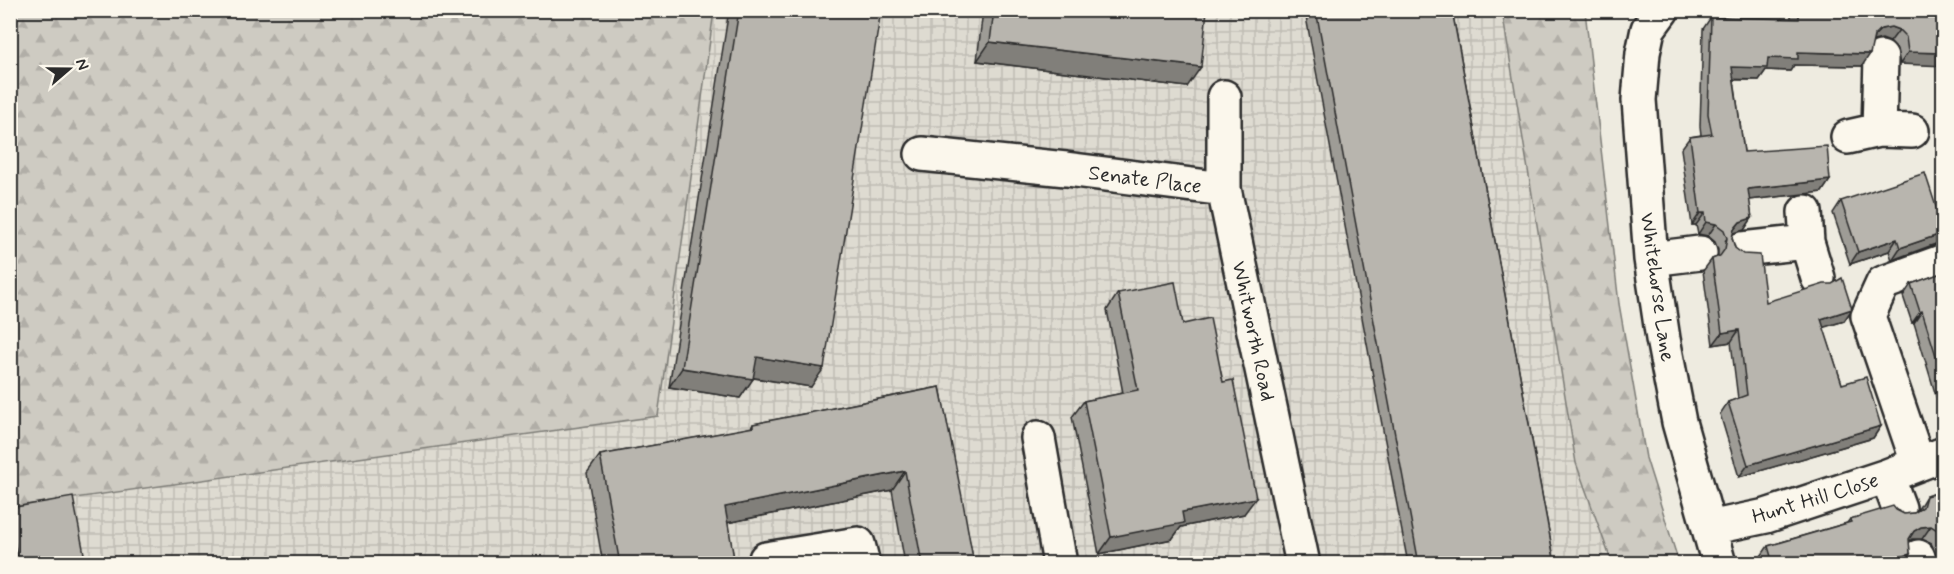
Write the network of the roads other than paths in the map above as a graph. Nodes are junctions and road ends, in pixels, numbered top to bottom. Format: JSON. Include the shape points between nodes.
{"nodes":[{"id":1,"x":1662,"y":10,"type":"edge"},
{"id":2,"x":1881,"y":58,"type":"dead end"},
{"id":3,"x":1224,"y":98,"type":"dead end"},
{"id":4,"x":1912,"y":131,"type":"dead end"},
{"id":5,"x":922,"y":154,"type":"dead end"},
{"id":6,"x":1224,"y":189,"type":"junction"},
{"id":7,"x":1742,"y":249,"type":"dead end"},
{"id":8,"x":1700,"y":253,"type":"dead end"},
{"id":9,"x":1651,"y":259,"type":"junction"},
{"id":10,"x":1944,"y":261,"type":"edge"},
{"id":11,"x":1818,"y":278,"type":"dead end"},
{"id":12,"x":1038,"y":438,"type":"dead end"},
{"id":13,"x":1931,"y":458,"type":"edge"},
{"id":14,"x":1887,"y":476,"type":"junction"},
{"id":15,"x":1899,"y":508,"type":"dead end"},
{"id":16,"x":1709,"y":528,"type":"junction"},
{"id":17,"x":766,"y":564,"type":"edge"},
{"id":18,"x":863,"y":564,"type":"edge"},
{"id":19,"x":1060,"y":564,"type":"edge"},
{"id":20,"x":1303,"y":564,"type":"edge"},
{"id":21,"x":1719,"y":564,"type":"edge"}],
"edges":[{"from":1,"to":9,"type":"street","name":"Whitehorse Lane","via":[[1648,29],[1642,53],[1640,100]]},
{"from":2,"to":4,"type":"street","via":[[1864,134]]},
{"from":3,"to":6,"type":"street","name":"Whitworth Road"},
{"from":5,"to":6,"type":"street","name":"Senate Place"},
{"from":6,"to":20,"type":"street","name":"Whitworth Road"},
{"from":7,"to":11,"type":"street","via":[[1806,227]]},
{"from":8,"to":9,"type":"street"},
{"from":9,"to":16,"type":"street","name":"Whitehorse Lane","via":[[1679,422]]},
{"from":10,"to":13,"type":"street","name":"Hunt Hill Close","via":[[1883,283],[1868,316]]},
{"from":12,"to":19,"type":"street"},
{"from":13,"to":14,"type":"street","name":"Hunt Hill Close"},
{"from":14,"to":15,"type":"street"},
{"from":14,"to":16,"type":"street","name":"Hunt Hill Close","via":[[1766,516]]},
{"from":16,"to":21,"type":"street","name":"Whitehorse Lane"},
{"from":17,"to":18,"type":"street","via":[[766,559],[858,544]]}]}
